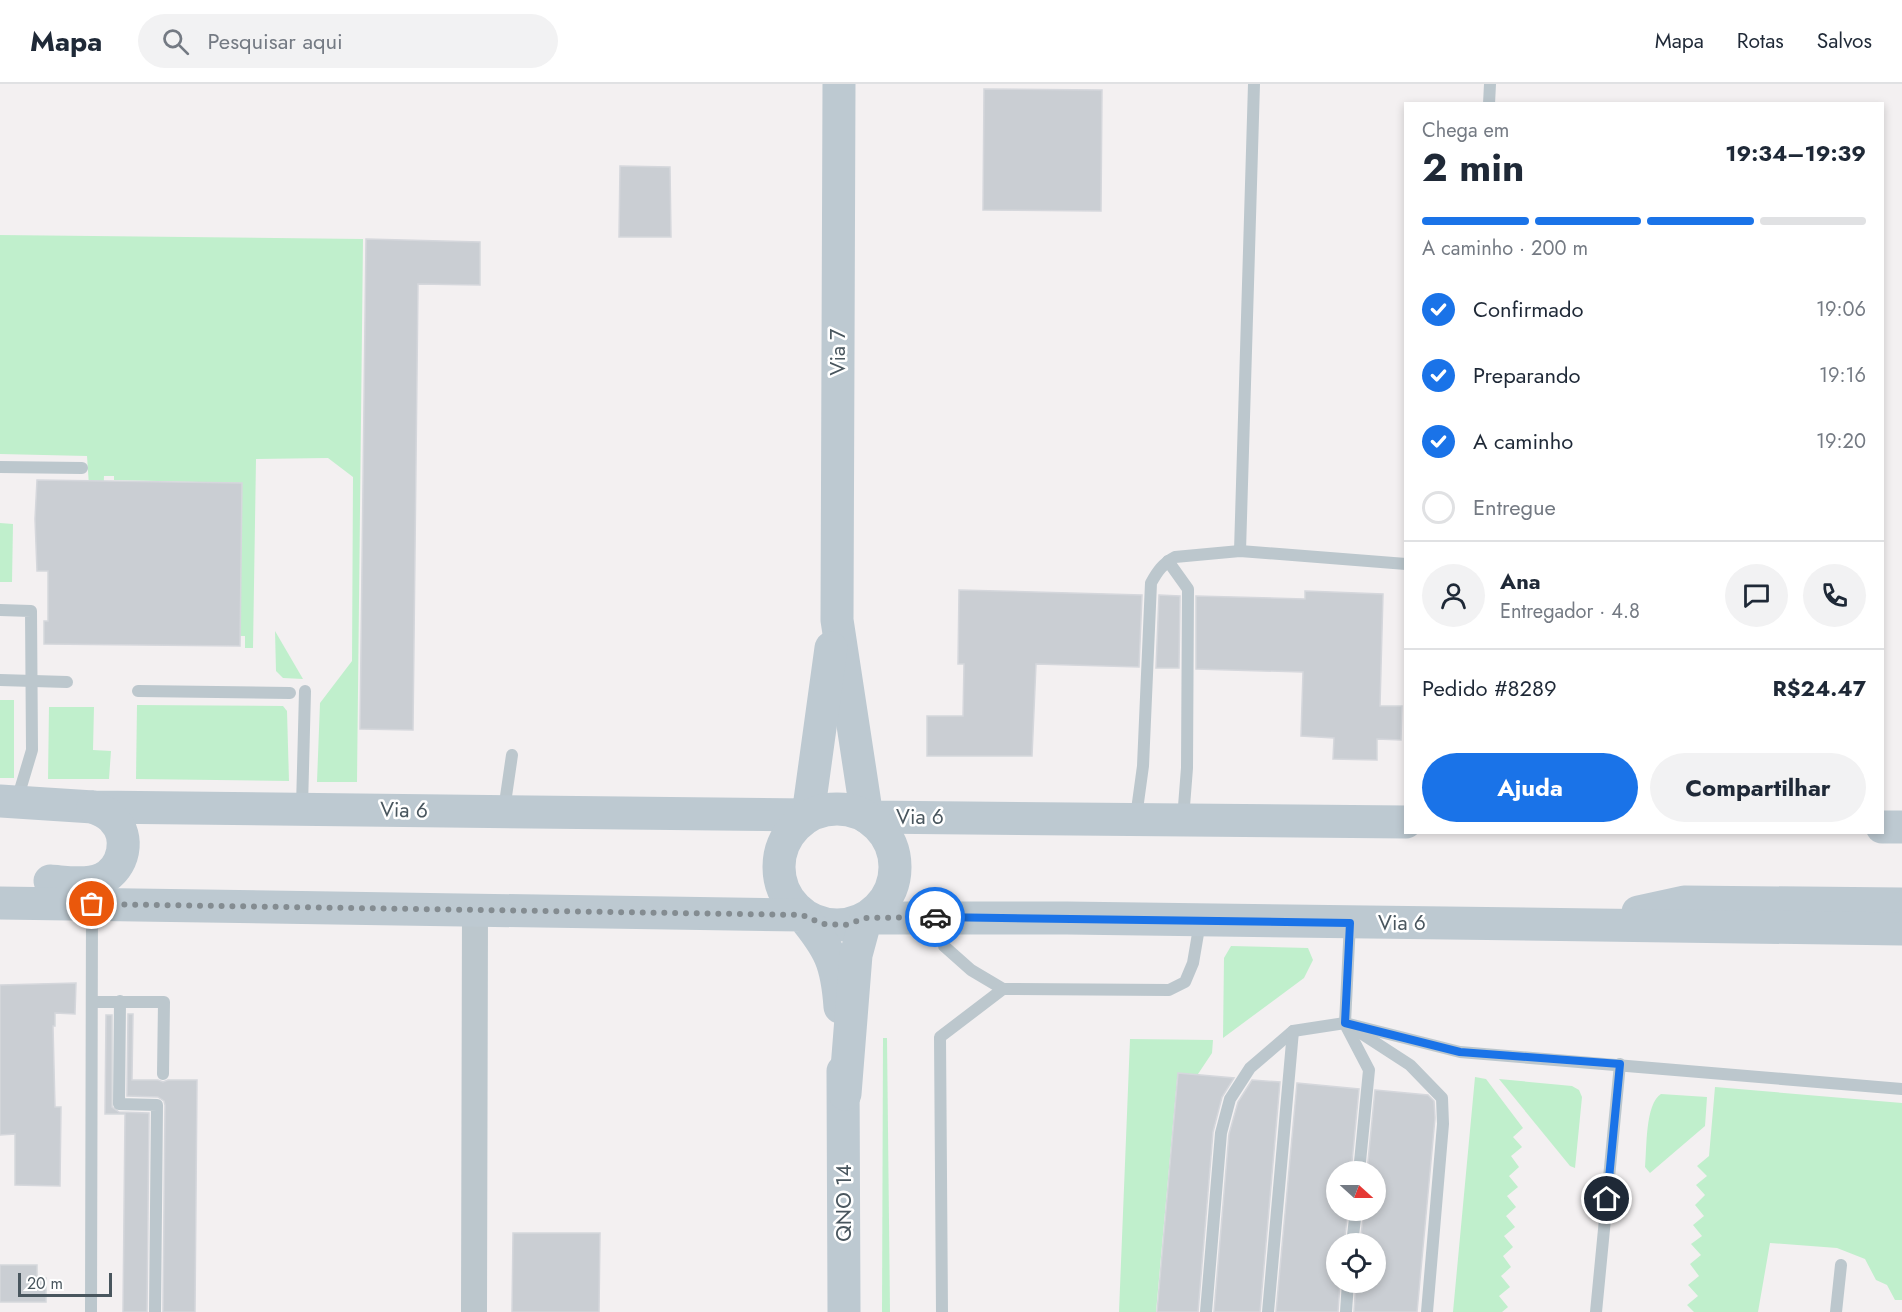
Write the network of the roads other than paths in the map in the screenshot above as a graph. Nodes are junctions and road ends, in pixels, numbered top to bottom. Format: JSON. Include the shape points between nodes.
{"nodes":[{"id":1,"x":839,"y":84,"type":"edge"},
{"id":2,"x":1254,"y":84,"type":"edge"},
{"id":3,"x":1490,"y":84,"type":"edge"},
{"id":4,"x":1489,"y":102,"type":"edge"},
{"id":5,"x":0,"y":466,"type":"edge"},
{"id":6,"x":82,"y":468,"type":"dead end"},
{"id":7,"x":1240,"y":551,"type":"junction"},
{"id":8,"x":1168,"y":561,"type":"junction"},
{"id":9,"x":1404,"y":564,"type":"edge"},
{"id":10,"x":0,"y":610,"type":"edge"},
{"id":11,"x":837,"y":620,"type":"junction"},
{"id":12,"x":0,"y":680,"type":"edge"},
{"id":13,"x":31,"y":682,"type":"junction"},
{"id":14,"x":67,"y":682,"type":"dead end"},
{"id":15,"x":138,"y":691,"type":"dead end"},
{"id":16,"x":305,"y":691,"type":"dead end"},
{"id":17,"x":290,"y":693,"type":"dead end"},
{"id":18,"x":512,"y":754,"type":"dead end"},
{"id":19,"x":9,"y":801,"type":"edge"},
{"id":20,"x":93,"y":807,"type":"junction"},
{"id":21,"x":302,"y":809,"type":"junction"},
{"id":22,"x":504,"y":811,"type":"junction"},
{"id":23,"x":808,"y":816,"type":"junction"},
{"id":24,"x":867,"y":817,"type":"junction"},
{"id":25,"x":1136,"y":819,"type":"junction"},
{"id":26,"x":1183,"y":819,"type":"junction"},
{"id":27,"x":1404,"y":822,"type":"edge"},
{"id":28,"x":1884,"y":827,"type":"edge"},
{"id":29,"x":1902,"y":827,"type":"edge"},
{"id":30,"x":0,"y":880,"type":"edge"},
{"id":31,"x":0,"y":903,"type":"edge"},
{"id":32,"x":92,"y":904,"type":"junction"},
{"id":33,"x":1902,"y":904,"type":"edge"},
{"id":34,"x":475,"y":911,"type":"junction"},
{"id":35,"x":802,"y":915,"type":"junction"},
{"id":36,"x":943,"y":917,"type":"junction"},
{"id":37,"x":866,"y":918,"type":"junction"},
{"id":38,"x":1200,"y":920,"type":"junction"},
{"id":39,"x":1350,"y":923,"type":"junction"},
{"id":40,"x":1578,"y":925,"type":"junction"},
{"id":41,"x":1902,"y":929,"type":"edge"},
{"id":42,"x":1003,"y":988,"type":"junction"},
{"id":43,"x":120,"y":1001,"type":"junction"},
{"id":44,"x":92,"y":1002,"type":"junction"},
{"id":45,"x":1345,"y":1023,"type":"junction"},
{"id":46,"x":1293,"y":1031,"type":"junction"},
{"id":47,"x":1620,"y":1064,"type":"junction"},
{"id":48,"x":163,"y":1074,"type":"dead end"},
{"id":49,"x":1902,"y":1089,"type":"edge"},
{"id":50,"x":845,"y":1094,"type":"junction"},
{"id":51,"x":1360,"y":1161,"type":"edge"},
{"id":52,"x":1841,"y":1265,"type":"dead end"},
{"id":53,"x":1347,"y":1293,"type":"edge"},
{"id":54,"x":91,"y":1312,"type":"edge"},
{"id":55,"x":155,"y":1312,"type":"edge"},
{"id":56,"x":474,"y":1312,"type":"edge"},
{"id":57,"x":844,"y":1312,"type":"edge"},
{"id":58,"x":942,"y":1312,"type":"edge"},
{"id":59,"x":1206,"y":1312,"type":"edge"},
{"id":60,"x":1268,"y":1312,"type":"edge"},
{"id":61,"x":1346,"y":1312,"type":"edge"},
{"id":62,"x":1427,"y":1312,"type":"edge"},
{"id":63,"x":1596,"y":1312,"type":"edge"},
{"id":64,"x":1836,"y":1312,"type":"edge"}],
"edges":[{"from":1,"to":11,"type":"main road","name":"Via 7"},
{"from":2,"to":7,"type":"lane"},
{"from":3,"to":4,"type":"lane"},
{"from":5,"to":6,"type":"lane"},
{"from":7,"to":8,"type":"lane"},
{"from":7,"to":9,"type":"lane"},
{"from":8,"to":25,"type":"lane","via":[[1151,584],[1143,766]]},
{"from":8,"to":26,"type":"lane","via":[[1188,589]]},
{"from":10,"to":13,"type":"lane","via":[[31,610]]},
{"from":11,"to":23,"type":"main road","name":"Via 7"},
{"from":11,"to":24,"type":"main road","name":"Via 7"},
{"from":12,"to":13,"type":"lane"},
{"from":13,"to":14,"type":"lane"},
{"from":13,"to":19,"type":"lane","via":[[32,750]]},
{"from":15,"to":17,"type":"lane"},
{"from":16,"to":21,"type":"lane"},
{"from":18,"to":22,"type":"lane"},
{"from":19,"to":20,"type":"main road","name":"Via 6"},
{"from":20,"to":21,"type":"main road","name":"Via 6"},
{"from":20,"to":30,"type":"main road","via":[[113,818],[120,828],[123,853],[112,872],[91,882]]},
{"from":21,"to":22,"type":"main road","name":"Via 6"},
{"from":22,"to":23,"type":"main road","name":"Via 6"},
{"from":23,"to":24,"type":"main road","via":[[827,809],[848,809]]},
{"from":23,"to":35,"type":"main road","via":[[786,837],[778,863],[781,885]]},
{"from":24,"to":25,"type":"main road","name":"Via 6"},
{"from":24,"to":37,"type":"main road","via":[[882,830],[892,848],[895,868],[891,888],[881,905]]},
{"from":25,"to":26,"type":"main road","name":"Via 6"},
{"from":26,"to":27,"type":"main road","name":"Via 6"},
{"from":28,"to":29,"type":"main road"},
{"from":31,"to":32,"type":"main road"},
{"from":32,"to":34,"type":"main road"},
{"from":32,"to":44,"type":"lane"},
{"from":33,"to":40,"type":"main road","via":[[1684,902]]},
{"from":34,"to":35,"type":"main road"},
{"from":34,"to":56,"type":"street"},
{"from":35,"to":37,"type":"main road","via":[[823,924],[845,925]]},
{"from":35,"to":50,"type":"main road","name":"QNO 14","via":[[824,941],[838,975]]},
{"from":36,"to":37,"type":"main road","name":"Via 6"},
{"from":36,"to":38,"type":"main road","name":"Via 6"},
{"from":36,"to":42,"type":"lane","via":[[944,946],[971,970]]},
{"from":37,"to":50,"type":"main road","name":"QNO 14","via":[[856,955]]},
{"from":38,"to":39,"type":"main road","name":"Via 6"},
{"from":38,"to":42,"type":"lane","via":[[1193,963],[1185,982],[1169,990]]},
{"from":39,"to":40,"type":"main road","name":"Via 6"},
{"from":39,"to":45,"type":"lane"},
{"from":40,"to":41,"type":"main road","name":"Via 6"},
{"from":42,"to":58,"type":"lane","via":[[940,1037]]},
{"from":43,"to":44,"type":"lane"},
{"from":43,"to":48,"type":"lane","via":[[164,1002]]},
{"from":43,"to":55,"type":"lane","via":[[119,1104],[157,1105]]},
{"from":44,"to":54,"type":"lane"},
{"from":45,"to":46,"type":"lane"},
{"from":45,"to":47,"type":"lane","via":[[1460,1052]]},
{"from":45,"to":51,"type":"lane","via":[[1369,1070]]},
{"from":45,"to":62,"type":"lane","via":[[1410,1065],[1442,1098]]},
{"from":46,"to":59,"type":"lane","via":[[1250,1068],[1230,1099],[1221,1133]]},
{"from":46,"to":60,"type":"lane"},
{"from":47,"to":49,"type":"lane"},
{"from":47,"to":63,"type":"lane"},
{"from":50,"to":57,"type":"main road","name":"QNO 14"},
{"from":52,"to":64,"type":"lane"},
{"from":53,"to":61,"type":"lane"}]}
